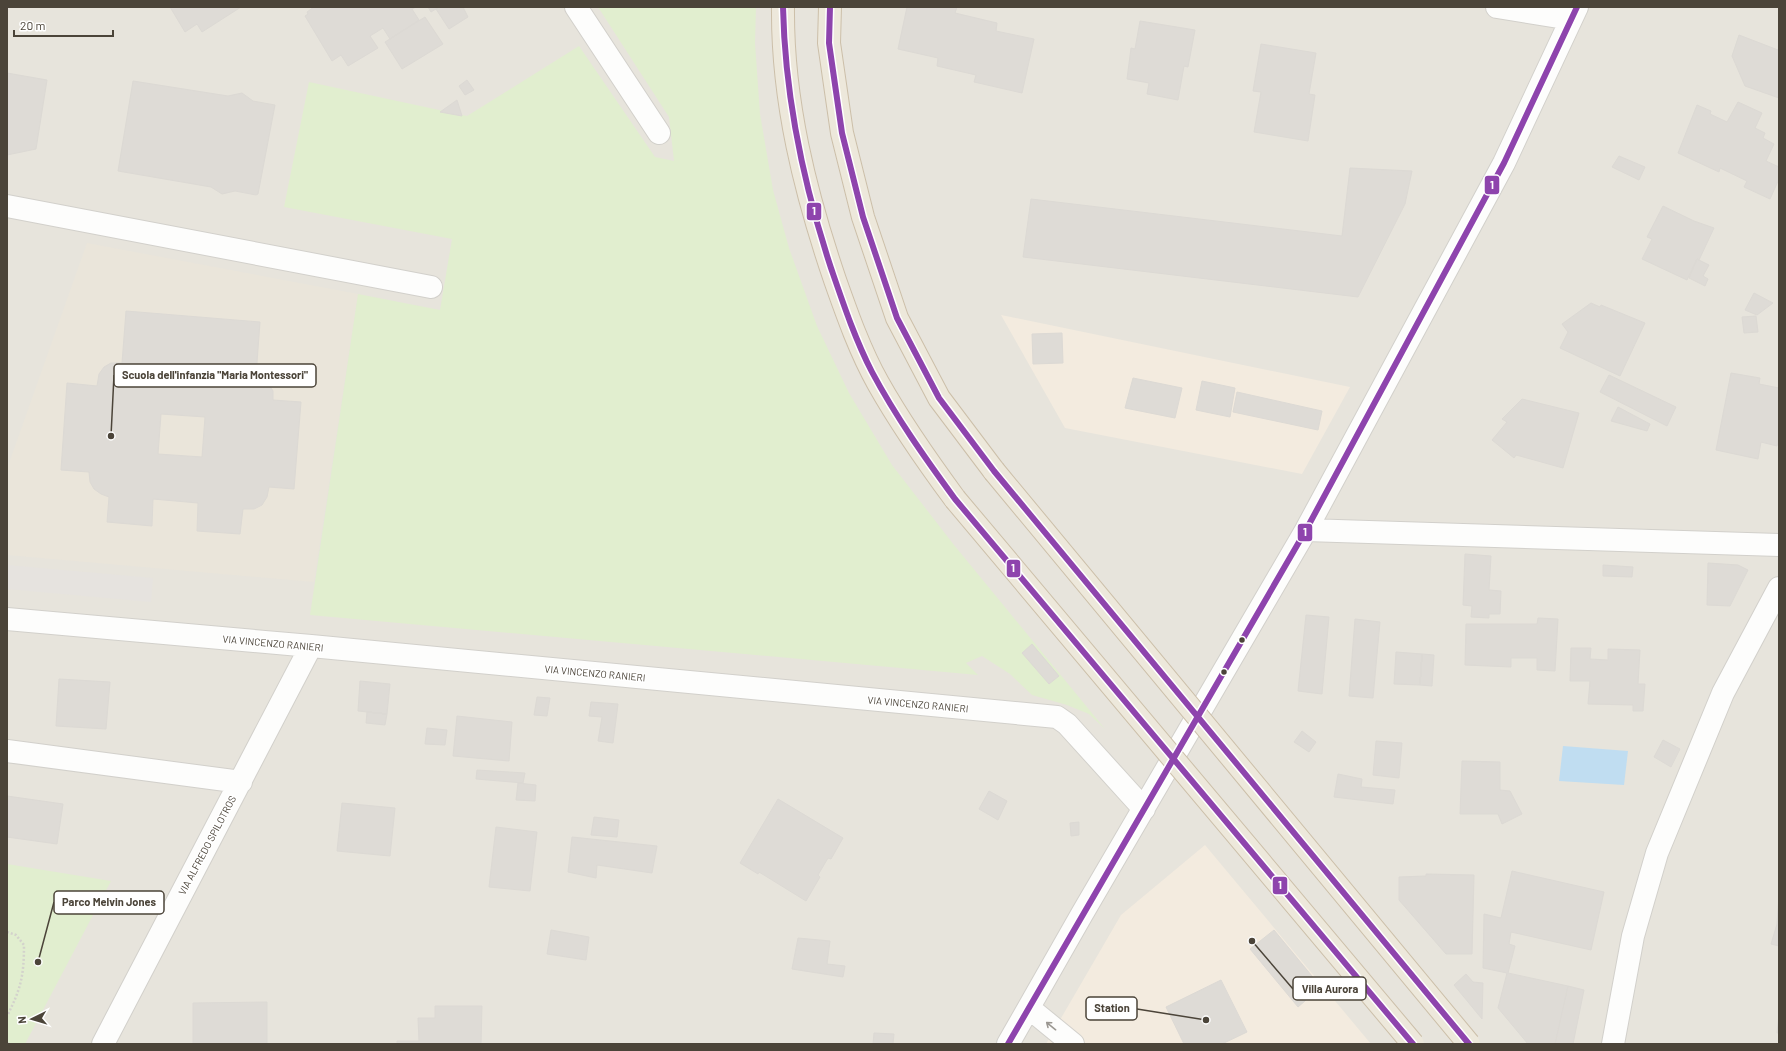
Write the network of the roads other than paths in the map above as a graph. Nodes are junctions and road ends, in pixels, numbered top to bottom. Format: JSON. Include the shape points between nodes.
{"nodes":[{"id":1,"x":576,"y":7,"type":"edge"},
{"id":2,"x":783,"y":7,"type":"edge"},
{"id":3,"x":830,"y":7,"type":"edge"},
{"id":4,"x":1497,"y":7,"type":"edge"},
{"id":5,"x":1574,"y":13,"type":"edge"},
{"id":6,"x":659,"y":133,"type":"dead end"},
{"id":7,"x":7,"y":206,"type":"edge"},
{"id":8,"x":431,"y":287,"type":"dead end"},
{"id":9,"x":1306,"y":530,"type":"junction"},
{"id":10,"x":1779,"y":545,"type":"edge"},
{"id":11,"x":1779,"y":588,"type":"edge"},
{"id":12,"x":7,"y":619,"type":"edge"},
{"id":13,"x":311,"y":646,"type":"junction"},
{"id":14,"x":7,"y":751,"type":"edge"},
{"id":15,"x":240,"y":782,"type":"junction"},
{"id":16,"x":1144,"y":810,"type":"junction"},
{"id":17,"x":1029,"y":1008,"type":"junction"},
{"id":18,"x":103,"y":1044,"type":"edge"},
{"id":19,"x":1008,"y":1044,"type":"edge"},
{"id":20,"x":1073,"y":1044,"type":"edge"},
{"id":21,"x":1414,"y":1044,"type":"edge"},
{"id":22,"x":1469,"y":1044,"type":"edge"},
{"id":23,"x":1613,"y":1044,"type":"edge"}],
"edges":[{"from":1,"to":6,"type":"street"},
{"from":2,"to":21,"type":"highway","bridge":true,"via":[[788,93],[800,159],[819,233],[846,312],[878,382],[913,441],[955,499]]},
{"from":3,"to":22,"type":"highway","bridge":true,"via":[[829,43],[842,133],[862,217],[897,318],[939,398],[994,471]]},
{"from":4,"to":5,"type":"street"},
{"from":5,"to":9,"type":"street","via":[[1504,164]]},
{"from":7,"to":8,"type":"street"},
{"from":9,"to":10,"type":"street"},
{"from":9,"to":16,"type":"street"},
{"from":11,"to":23,"type":"street","via":[[1723,693],[1656,853],[1633,936]]},
{"from":12,"to":13,"type":"street","name":"VIA VINCENZO RANIERI"},
{"from":13,"to":15,"type":"street","name":"VIA ALFREDO SPILOTROS"},
{"from":13,"to":16,"type":"street","name":"VIA VINCENZO RANIERI","via":[[1057,717],[1067,724]]},
{"from":14,"to":15,"type":"street"},
{"from":15,"to":18,"type":"street","name":"VIA ALFREDO SPILOTROS"},
{"from":16,"to":17,"type":"street"},
{"from":17,"to":19,"type":"street"},
{"from":20,"to":17,"type":"street","one_way":true}]}
